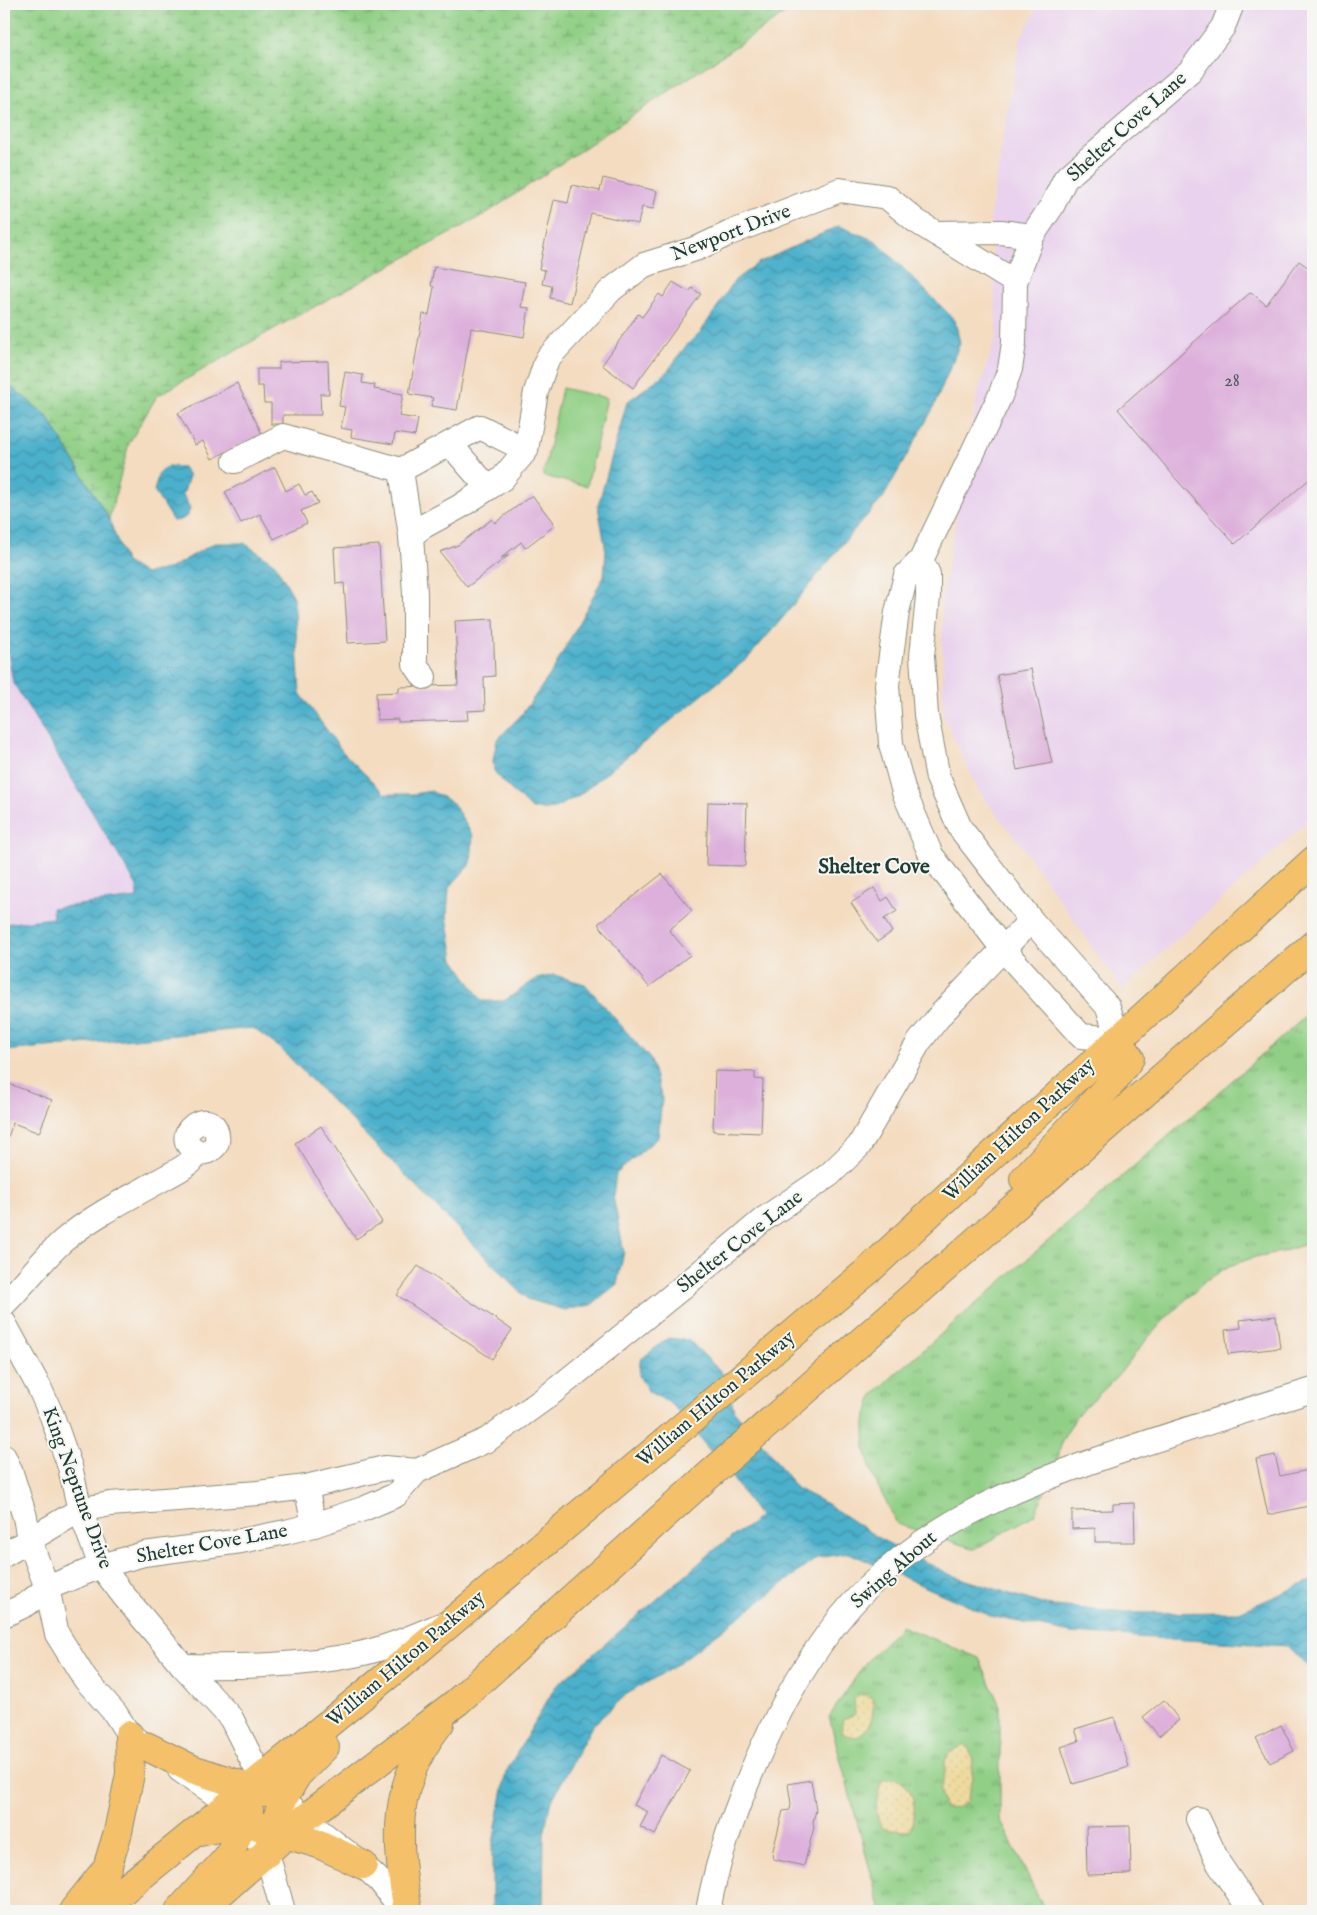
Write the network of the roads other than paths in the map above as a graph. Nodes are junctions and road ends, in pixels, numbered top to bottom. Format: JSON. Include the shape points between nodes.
{"nodes":[{"id":1,"x":1232,"y":4,"type":"edge"},
{"id":2,"x":935,"y":233,"type":"junction"},
{"id":3,"x":1032,"y":236,"type":"junction"},
{"id":4,"x":1015,"y":282,"type":"junction"},
{"id":5,"x":450,"y":444,"type":"junction"},
{"id":6,"x":526,"y":450,"type":"junction"},
{"id":7,"x":235,"y":461,"type":"dead end"},
{"id":8,"x":401,"y":470,"type":"junction"},
{"id":9,"x":488,"y":488,"type":"junction"},
{"id":10,"x":411,"y":536,"type":"junction"},
{"id":11,"x":920,"y":560,"type":"junction"},
{"id":12,"x":424,"y":677,"type":"dead end"},
{"id":13,"x":1313,"y":861,"type":"edge"},
{"id":14,"x":1031,"y":920,"type":"junction"},
{"id":15,"x":1313,"y":945,"type":"edge"},
{"id":16,"x":1003,"y":949,"type":"junction"},
{"id":17,"x":1118,"y":1039,"type":"junction"},
{"id":18,"x":200,"y":1153,"type":"dead end"},
{"id":19,"x":931,"y":1280,"type":"junction"},
{"id":20,"x":4,"y":1304,"type":"edge"},
{"id":21,"x":4,"y":1324,"type":"edge"},
{"id":22,"x":1313,"y":1390,"type":"edge"},
{"id":23,"x":4,"y":1457,"type":"edge"},
{"id":24,"x":417,"y":1472,"type":"junction"},
{"id":25,"x":306,"y":1487,"type":"junction"},
{"id":26,"x":80,"y":1510,"type":"junction"},
{"id":27,"x":314,"y":1525,"type":"junction"},
{"id":28,"x":29,"y":1539,"type":"junction"},
{"id":29,"x":4,"y":1555,"type":"edge"},
{"id":30,"x":101,"y":1566,"type":"junction"},
{"id":31,"x":47,"y":1588,"type":"junction"},
{"id":32,"x":4,"y":1615,"type":"edge"},
{"id":33,"x":455,"y":1620,"type":"junction"},
{"id":34,"x":183,"y":1666,"type":"junction"},
{"id":35,"x":457,"y":1702,"type":"junction"},
{"id":36,"x":138,"y":1741,"type":"junction"},
{"id":37,"x":345,"y":1788,"type":"junction"},
{"id":38,"x":248,"y":1797,"type":"junction"},
{"id":39,"x":282,"y":1799,"type":"junction"},
{"id":40,"x":1198,"y":1819,"type":"dead end"},
{"id":41,"x":283,"y":1834,"type":"junction"},
{"id":42,"x":363,"y":1865,"type":"joint"},
{"id":43,"x":73,"y":1911,"type":"edge"},
{"id":44,"x":98,"y":1911,"type":"edge"},
{"id":45,"x":180,"y":1911,"type":"edge"},
{"id":46,"x":200,"y":1911,"type":"edge"},
{"id":47,"x":283,"y":1911,"type":"edge"},
{"id":48,"x":403,"y":1911,"type":"edge"},
{"id":49,"x":408,"y":1911,"type":"edge"},
{"id":50,"x":708,"y":1911,"type":"edge"},
{"id":51,"x":1251,"y":1911,"type":"edge"}],
"edges":[{"from":1,"to":3,"type":"street","name":"Shelter Cove Lane","via":[[1223,27],[1190,72],[1065,179]]},
{"from":2,"to":3,"type":"street","via":[[1001,232]]},
{"from":2,"to":4,"type":"street","name":"Newport Drive"},
{"from":2,"to":6,"type":"street","name":"Newport Drive","via":[[887,197],[840,190],[698,248],[644,265],[611,290],[547,359],[536,392]]},
{"from":3,"to":4,"type":"street","name":"Shelter Cove Lane"},
{"from":4,"to":11,"type":"street","name":"Shelter Cove Lane","via":[[1010,369]]},
{"from":5,"to":6,"type":"street","via":[[480,427]]},
{"from":5,"to":8,"type":"street"},
{"from":5,"to":9,"type":"street"},
{"from":6,"to":9,"type":"street","name":"Newport Drive","via":[[502,479]]},
{"from":7,"to":8,"type":"street","via":[[283,436]]},
{"from":8,"to":10,"type":"street"},
{"from":9,"to":10,"type":"street","name":"Newport Drive"},
{"from":10,"to":12,"type":"street","via":[[416,593],[416,664]]},
{"from":11,"to":14,"type":"street","via":[[928,574],[922,656],[926,715],[938,778],[960,828]]},
{"from":11,"to":16,"type":"street","name":"Shelter Cove Lane","via":[[906,575],[897,612],[887,685],[891,744],[904,792],[931,855]]},
{"from":13,"to":17,"type":"highway","name":"William Hilton Parkway"},
{"from":14,"to":16,"type":"street","name":"Shelter Cove Lane"},
{"from":14,"to":17,"type":"street","via":[[1108,1008]]},
{"from":15,"to":19,"type":"highway"},
{"from":16,"to":17,"type":"street","name":"Shelter Cove Lane","via":[[1081,1036]]},
{"from":16,"to":24,"type":"street","name":"Shelter Cove Lane","via":[[919,1042],[859,1146],[829,1175],[764,1219],[548,1396],[487,1440]]},
{"from":17,"to":19,"type":"highway","via":[[1130,1058],[1114,1080]]},
{"from":17,"to":33,"type":"highway","name":"William Hilton Parkway","via":[[870,1269]]},
{"from":18,"to":20,"type":"street","via":[[172,1174],[80,1227]]},
{"from":19,"to":35,"type":"highway"},
{"from":21,"to":26,"type":"street","name":"King Neptune Drive","via":[[52,1416],[70,1467]]},
{"from":22,"to":50,"type":"street","name":"Swing About","via":[[1197,1425],[1013,1491],[945,1526],[865,1590],[830,1631],[774,1720],[742,1790],[722,1847]]},
{"from":23,"to":28,"type":"street"},
{"from":24,"to":25,"type":"street","name":"Shelter Cove Lane","via":[[385,1468]]},
{"from":24,"to":27,"type":"street","name":"Shelter Cove Lane","via":[[396,1495]]},
{"from":25,"to":26,"type":"street","name":"Shelter Cove Lane","via":[[110,1504]]},
{"from":25,"to":27,"type":"street","name":"Shelter Cove Lane"},
{"from":26,"to":28,"type":"street","name":"Shelter Cove Lane"},
{"from":26,"to":30,"type":"street","name":"King Neptune Drive"},
{"from":27,"to":30,"type":"street","name":"Shelter Cove Lane","via":[[241,1541],[144,1554]]},
{"from":28,"to":29,"type":"street","name":"Shelter Cove Lane"},
{"from":28,"to":31,"type":"street"},
{"from":30,"to":31,"type":"street","name":"Shelter Cove Lane"},
{"from":30,"to":34,"type":"street","name":"King Neptune Drive"},
{"from":31,"to":32,"type":"street","name":"Shelter Cove Lane","via":[[27,1604]]},
{"from":31,"to":36,"type":"street","via":[[57,1634],[67,1651],[85,1679]]},
{"from":33,"to":34,"type":"street","via":[[397,1644],[360,1654],[309,1662]]},
{"from":33,"to":38,"type":"highway","name":"William Hilton Parkway"},
{"from":33,"to":39,"type":"highway","via":[[297,1775]]},
{"from":34,"to":38,"type":"street","name":"King Neptune Drive","via":[[231,1718]]},
{"from":35,"to":37,"type":"highway"},
{"from":35,"to":49,"type":"highway","via":[[423,1749],[403,1797],[399,1852]]},
{"from":36,"to":38,"type":"highway"},
{"from":36,"to":43,"type":"highway","via":[[107,1868]]},
{"from":37,"to":39,"type":"highway"},
{"from":37,"to":41,"type":"highway"},
{"from":38,"to":39,"type":"highway"},
{"from":38,"to":41,"type":"highway"},
{"from":38,"to":44,"type":"highway","name":"William Hilton Parkway","via":[[194,1834]]},
{"from":38,"to":45,"type":"highway","via":[[228,1857]]},
{"from":39,"to":41,"type":"highway"},
{"from":40,"to":51,"type":"street","via":[[1219,1864]]},
{"from":41,"to":42,"type":"highway","via":[[319,1844]]},
{"from":41,"to":46,"type":"highway"},
{"from":41,"to":47,"type":"street","via":[[274,1881]]},
{"from":42,"to":48,"type":"street"}]}
